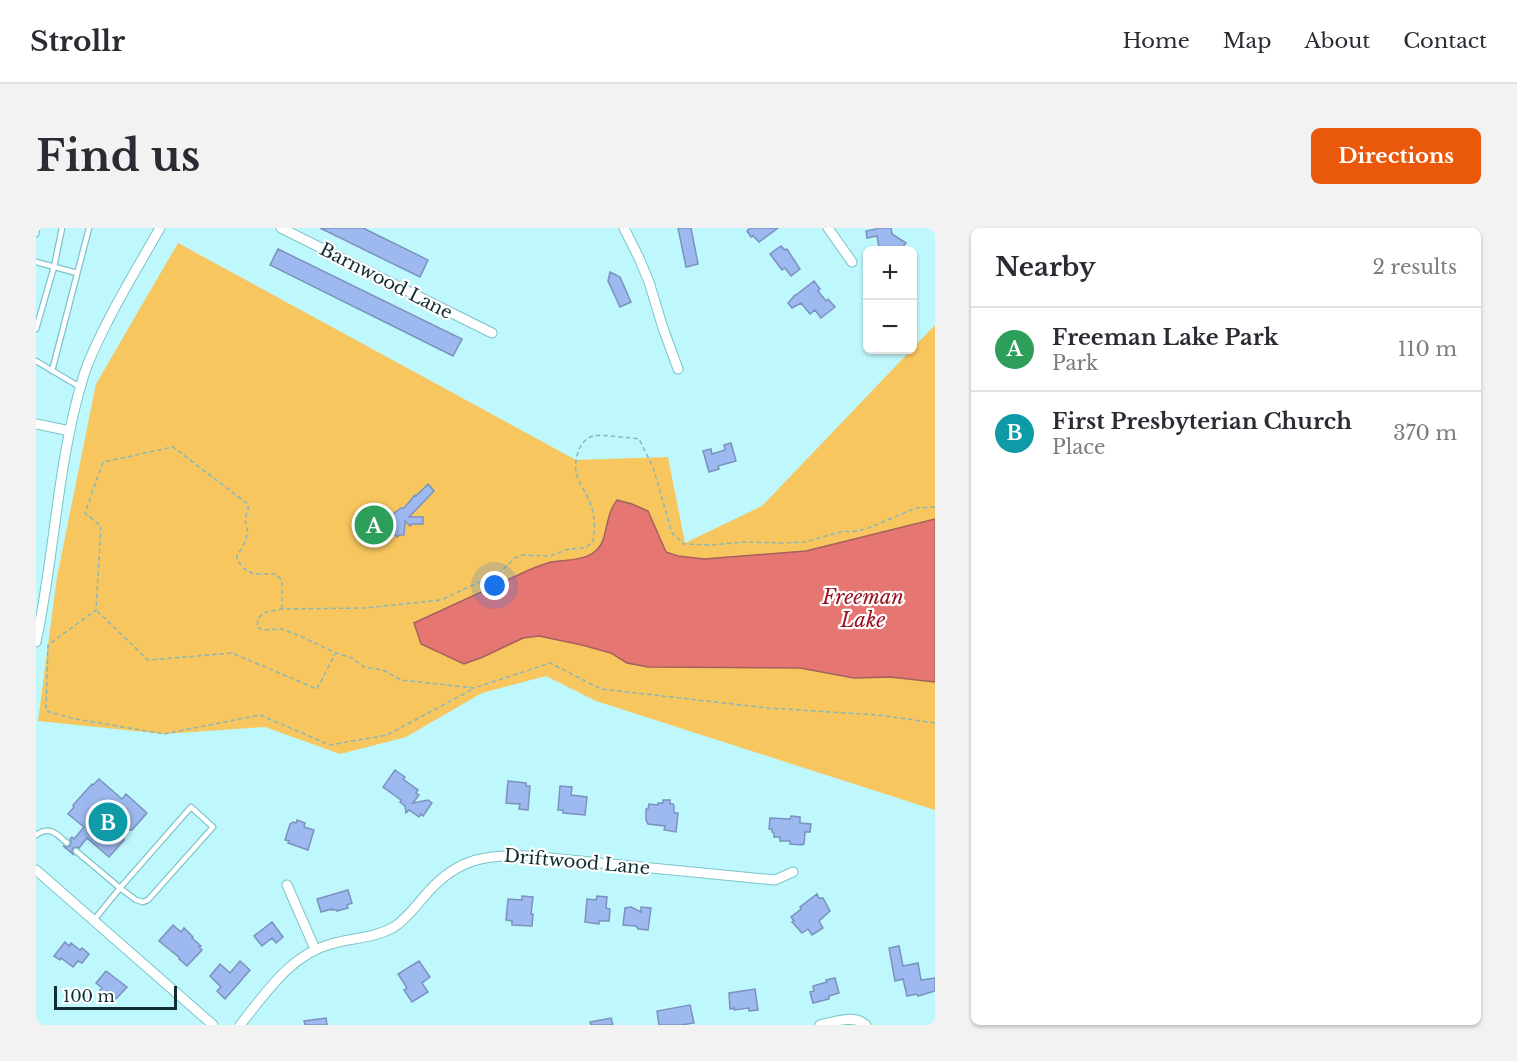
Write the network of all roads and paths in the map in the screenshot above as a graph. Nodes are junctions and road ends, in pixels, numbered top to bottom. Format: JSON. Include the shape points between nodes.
{"nodes":[{"id":1,"x":37,"y":228,"type":"edge"},
{"id":2,"x":62,"y":228,"type":"edge"},
{"id":3,"x":89,"y":228,"type":"edge"},
{"id":4,"x":160,"y":228,"type":"edge"},
{"id":5,"x":281,"y":228,"type":"edge"},
{"id":6,"x":624,"y":228,"type":"edge"},
{"id":7,"x":828,"y":228,"type":"edge"},
{"id":8,"x":36,"y":234,"type":"edge"},
{"id":9,"x":36,"y":262,"type":"edge"},
{"id":10,"x":852,"y":262,"type":"dead end"},
{"id":11,"x":54,"y":267,"type":"junction"},
{"id":12,"x":77,"y":273,"type":"junction"},
{"id":13,"x":36,"y":329,"type":"edge"},
{"id":14,"x":492,"y":333,"type":"dead end"},
{"id":15,"x":36,"y":361,"type":"edge"},
{"id":16,"x":678,"y":369,"type":"dead end"},
{"id":17,"x":52,"y":371,"type":"junction"},
{"id":18,"x":80,"y":387,"type":"junction"},
{"id":19,"x":36,"y":424,"type":"edge"},
{"id":20,"x":70,"y":431,"type":"junction"},
{"id":21,"x":935,"y":507,"type":"edge"},
{"id":22,"x":282,"y":609,"type":"junction"},
{"id":23,"x":96,"y":610,"type":"junction"},
{"id":24,"x":36,"y":642,"type":"edge"},
{"id":25,"x":336,"y":653,"type":"junction"},
{"id":26,"x":474,"y":688,"type":"junction"},
{"id":27,"x":935,"y":723,"type":"edge"},
{"id":28,"x":36,"y":835,"type":"edge"},
{"id":29,"x":67,"y":843,"type":"dead end"},
{"id":30,"x":76,"y":851,"type":"dead end"},
{"id":31,"x":36,"y":870,"type":"edge"},
{"id":32,"x":794,"y":872,"type":"dead end"},
{"id":33,"x":287,"y":885,"type":"dead end"},
{"id":34,"x":120,"y":888,"type":"junction"},
{"id":35,"x":94,"y":920,"type":"junction"},
{"id":36,"x":315,"y":949,"type":"junction"},
{"id":37,"x":213,"y":1025,"type":"edge"},
{"id":38,"x":240,"y":1025,"type":"edge"},
{"id":39,"x":820,"y":1025,"type":"edge"},
{"id":40,"x":866,"y":1025,"type":"edge"}],
"edges":[{"from":1,"to":8,"type":"lane"},
{"from":2,"to":11,"type":"lane"},
{"from":3,"to":12,"type":"lane"},
{"from":4,"to":18,"type":"street","via":[[102,333]]},
{"from":5,"to":14,"type":"street","name":"Barnwood Lane"},
{"from":6,"to":16,"type":"street","via":[[650,282]]},
{"from":7,"to":10,"type":"street"},
{"from":9,"to":11,"type":"lane"},
{"from":11,"to":12,"type":"lane"},
{"from":11,"to":13,"type":"lane"},
{"from":12,"to":17,"type":"lane"},
{"from":15,"to":17,"type":"lane"},
{"from":17,"to":18,"type":"lane"},
{"from":18,"to":20,"type":"street"},
{"from":19,"to":20,"type":"street"},
{"from":20,"to":24,"type":"street"},
{"from":21,"to":22,"type":"path","via":[[916,508],[866,529],[805,542],[684,544],[672,533],[653,467],[639,439],[593,436],[583,442],[576,463],[576,475],[591,503],[595,525],[593,542],[585,548],[550,556],[522,555],[499,573],[441,600],[365,608]]},
{"from":22,"to":23,"type":"path","via":[[282,580],[275,574],[254,574],[237,559],[248,532],[245,520],[249,504],[173,447],[104,462],[85,513],[101,526]]},
{"from":22,"to":25,"type":"path","via":[[266,612],[258,618],[257,627],[282,629]]},
{"from":23,"to":25,"type":"path","via":[[148,660],[232,653],[317,689]]},
{"from":23,"to":26,"type":"path","via":[[48,645],[46,711],[164,734],[260,715],[330,745],[387,735]]},
{"from":25,"to":26,"type":"path","via":[[401,680]]},
{"from":26,"to":27,"type":"path","via":[[550,663],[601,689]]},
{"from":28,"to":29,"type":"lane","via":[[48,830]]},
{"from":30,"to":34,"type":"lane"},
{"from":31,"to":35,"type":"street"},
{"from":32,"to":36,"type":"street","name":"Driftwood Lane","via":[[776,880],[529,856],[482,858],[447,874],[394,927]]},
{"from":33,"to":36,"type":"street"},
{"from":34,"to":34,"type":"lane","via":[[136,900],[148,900],[213,827],[191,807]]},
{"from":34,"to":35,"type":"lane"},
{"from":35,"to":37,"type":"street"},
{"from":36,"to":38,"type":"street","name":"Driftwood Lane","via":[[287,969]]},
{"from":39,"to":40,"type":"street","via":[[854,1020]]}]}
